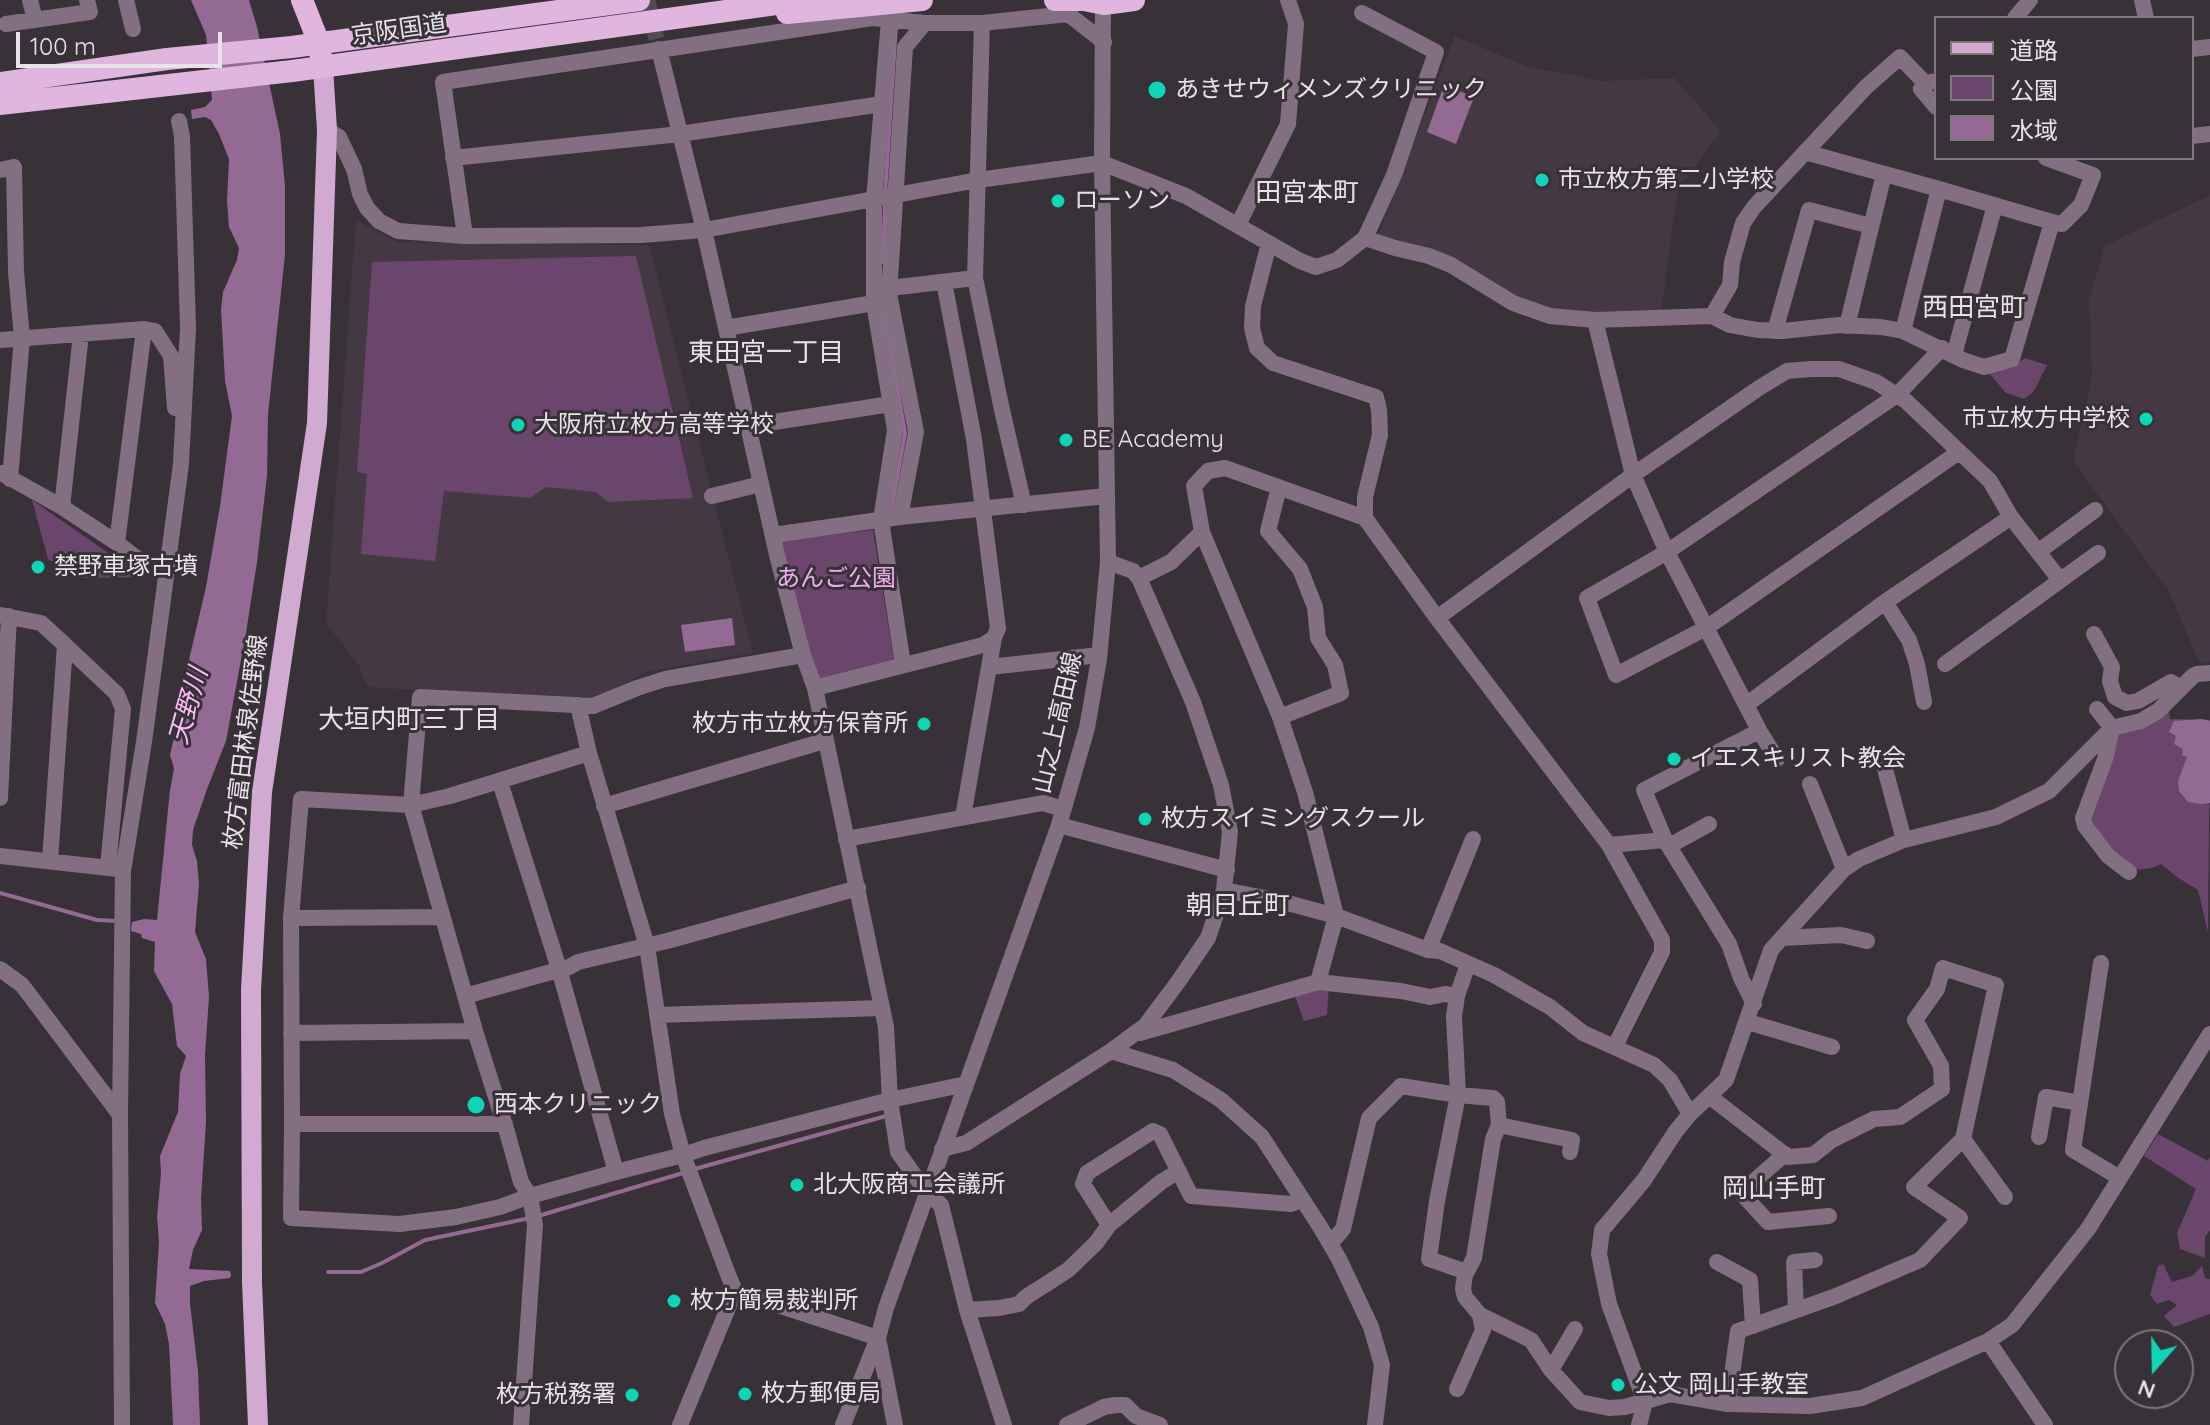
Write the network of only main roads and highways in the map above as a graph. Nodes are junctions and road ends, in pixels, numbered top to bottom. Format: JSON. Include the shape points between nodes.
{"nodes":[{"id":1,"x":302,"y":0,"type":"edge"},
{"id":2,"x":639,"y":0,"type":"edge"},
{"id":3,"x":805,"y":0,"type":"edge"},
{"id":4,"x":922,"y":0,"type":"edge"},
{"id":5,"x":1055,"y":0,"type":"edge"},
{"id":6,"x":1134,"y":0,"type":"edge"},
{"id":7,"x":1103,"y":2,"type":"edge"},
{"id":8,"x":693,"y":15,"type":"junction"},
{"id":9,"x":319,"y":43,"type":"junction"},
{"id":10,"x":323,"y":67,"type":"junction"},
{"id":11,"x":0,"y":83,"type":"edge"},
{"id":12,"x":0,"y":104,"type":"edge"},
{"id":13,"x":258,"y":1425,"type":"edge"}],
"edges":[{"from":1,"to":9,"type":"highway"},
{"from":2,"to":9,"type":"highway","name":"京阪国道"},
{"from":3,"to":8,"type":"highway","name":"京阪国道"},
{"from":4,"to":8,"type":"highway","via":[[744,17]]},
{"from":5,"to":7,"type":"highway"},
{"from":6,"to":7,"type":"highway"},
{"from":8,"to":10,"type":"highway","name":"京阪国道"},
{"from":9,"to":10,"type":"highway"},
{"from":9,"to":11,"type":"highway","name":"京阪国道"},
{"from":10,"to":12,"type":"highway","name":"京阪国道"},
{"from":10,"to":13,"type":"main road","name":"枚方富田林泉佐野線","via":[[327,130],[317,423],[262,792],[251,990]]}]}
